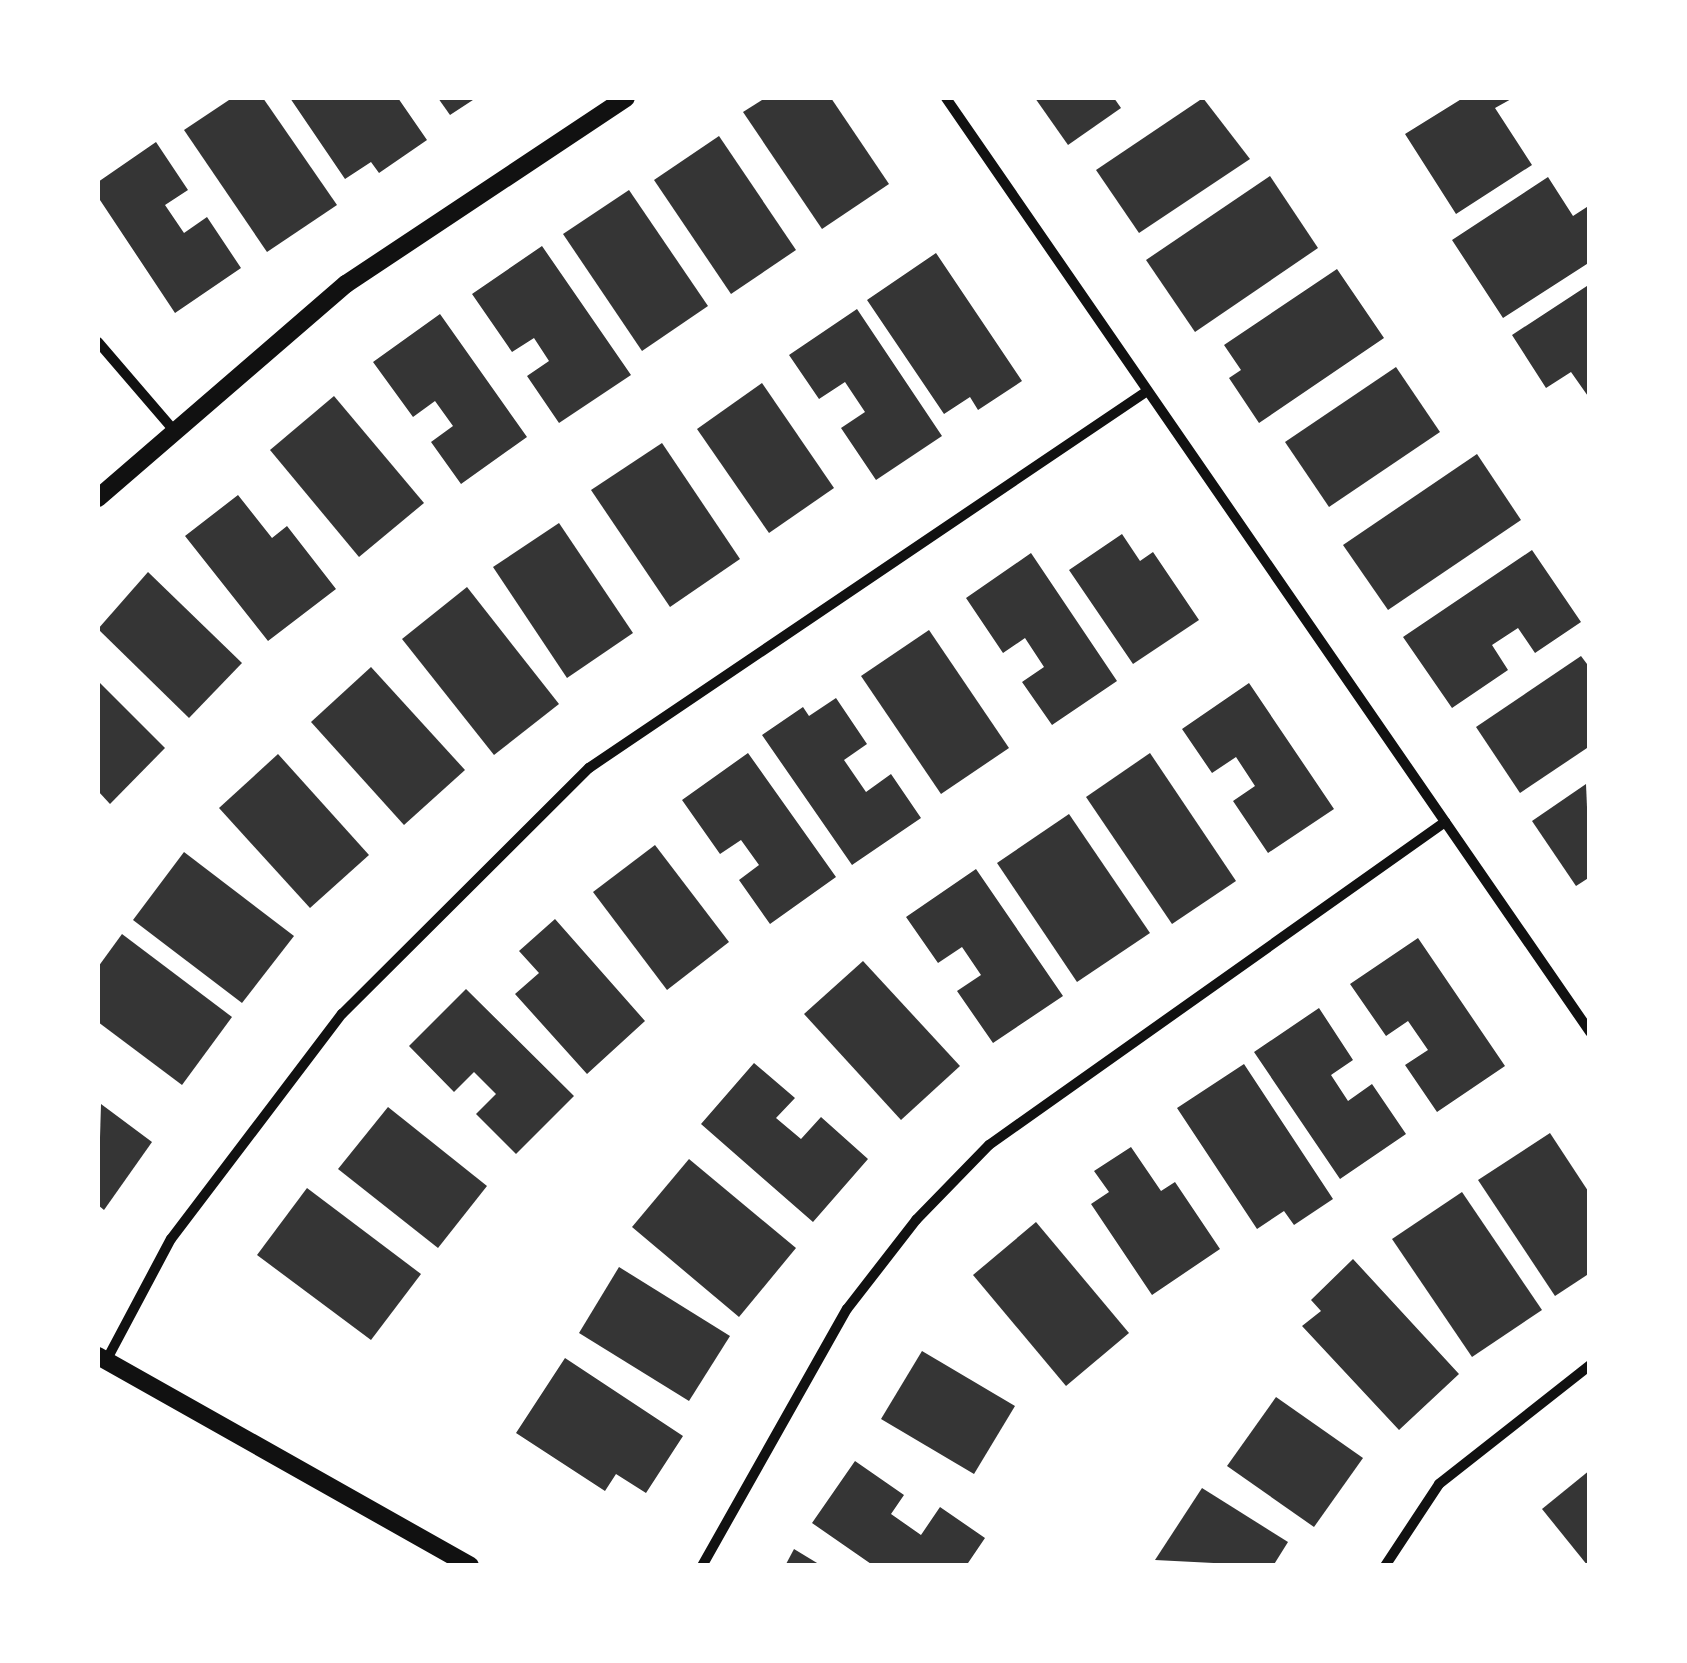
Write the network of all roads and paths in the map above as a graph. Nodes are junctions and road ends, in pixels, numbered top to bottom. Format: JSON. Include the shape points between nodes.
{"nodes":[{"id":1,"x":626,"y":98,"type":"edge"},
{"id":2,"x":946,"y":98,"type":"edge"},
{"id":3,"x":98,"y":342,"type":"edge"},
{"id":4,"x":1148,"y":391,"type":"junction"},
{"id":5,"x":172,"y":428,"type":"junction"},
{"id":6,"x":98,"y":498,"type":"edge"},
{"id":7,"x":1445,"y":822,"type":"junction"},
{"id":8,"x":1590,"y":1032,"type":"edge"},
{"id":9,"x":102,"y":1358,"type":"edge"},
{"id":10,"x":1590,"y":1365,"type":"edge"},
{"id":11,"x":470,"y":1566,"type":"edge"},
{"id":12,"x":702,"y":1566,"type":"edge"},
{"id":13,"x":1385,"y":1566,"type":"edge"}],
"edges":[{"from":1,"to":5,"type":"street","via":[[346,284]]},
{"from":2,"to":4,"type":"street"},
{"from":3,"to":5,"type":"street"},
{"from":4,"to":7,"type":"street"},
{"from":4,"to":9,"type":"street","via":[[588,768],[342,1014],[171,1239]]},
{"from":5,"to":6,"type":"street"},
{"from":7,"to":8,"type":"street"},
{"from":7,"to":12,"type":"street","via":[[989,1144],[916,1220],[847,1309]]},
{"from":9,"to":11,"type":"street"},
{"from":10,"to":13,"type":"street","via":[[1439,1484]]}]}
